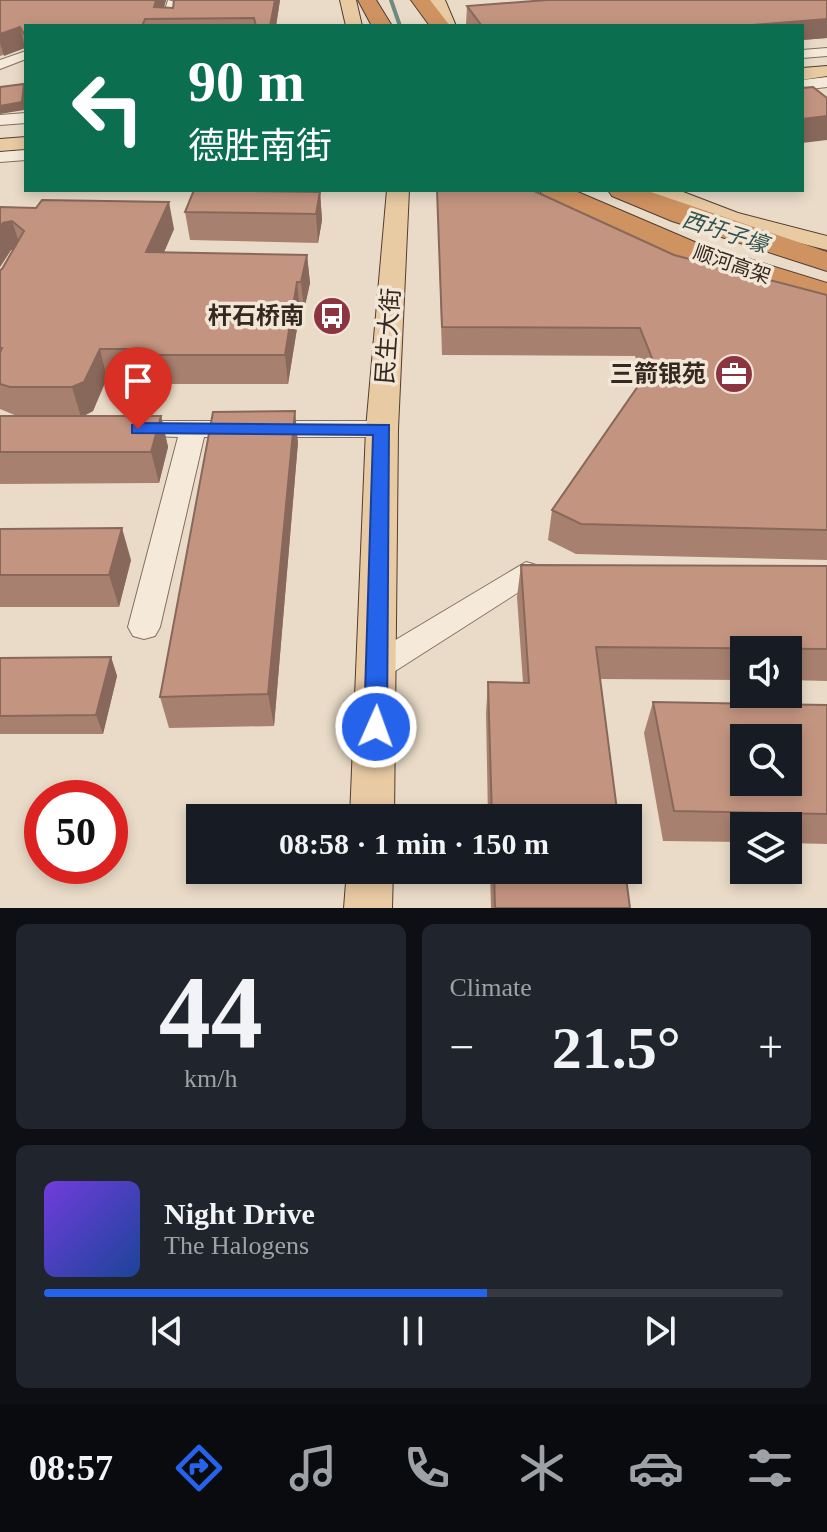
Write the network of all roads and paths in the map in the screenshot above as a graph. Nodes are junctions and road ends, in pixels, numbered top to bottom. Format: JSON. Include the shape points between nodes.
{"nodes":[{"id":1,"x":348,"y":0,"type":"edge"},
{"id":2,"x":367,"y":0,"type":"edge"},
{"id":3,"x":382,"y":0,"type":"edge"},
{"id":4,"x":420,"y":0,"type":"edge"},
{"id":5,"x":437,"y":0,"type":"edge"},
{"id":6,"x":173,"y":3,"type":"edge"},
{"id":7,"x":398,"y":13,"type":"edge"},
{"id":8,"x":168,"y":24,"type":"edge"},
{"id":9,"x":354,"y":24,"type":"edge"},
{"id":10,"x":381,"y":24,"type":"edge"},
{"id":11,"x":438,"y":24,"type":"edge"},
{"id":12,"x":447,"y":24,"type":"edge"},
{"id":13,"x":827,"y":52,"type":"edge"},
{"id":14,"x":804,"y":54,"type":"edge"},
{"id":15,"x":24,"y":55,"type":"edge"},
{"id":16,"x":827,"y":60,"type":"edge"},
{"id":17,"x":804,"y":63,"type":"edge"},
{"id":18,"x":0,"y":65,"type":"edge"},
{"id":19,"x":827,"y":71,"type":"edge"},
{"id":20,"x":804,"y":74,"type":"edge"},
{"id":21,"x":827,"y":82,"type":"edge"},
{"id":22,"x":804,"y":85,"type":"edge"},
{"id":23,"x":24,"y":118,"type":"edge"},
{"id":24,"x":0,"y":120,"type":"edge"},
{"id":25,"x":24,"y":127,"type":"edge"},
{"id":26,"x":0,"y":129,"type":"edge"},
{"id":27,"x":24,"y":143,"type":"edge"},
{"id":28,"x":0,"y":145,"type":"edge"},
{"id":29,"x":24,"y":155,"type":"edge"},
{"id":30,"x":0,"y":157,"type":"edge"},
{"id":31,"x":398,"y":192,"type":"edge"},
{"id":32,"x":585,"y":192,"type":"edge"},
{"id":33,"x":626,"y":192,"type":"edge"},
{"id":34,"x":663,"y":192,"type":"edge"},
{"id":35,"x":539,"y":194,"type":"edge"},
{"id":36,"x":827,"y":243,"type":"edge"},
{"id":37,"x":827,"y":262,"type":"edge"},
{"id":38,"x":827,"y":276,"type":"edge"},
{"id":39,"x":712,"y":281,"type":"edge"},
{"id":40,"x":827,"y":293,"type":"edge"},
{"id":41,"x":827,"y":307,"type":"edge"},
{"id":42,"x":827,"y":313,"type":"edge"},
{"id":43,"x":104,"y":428,"type":"edge"},
{"id":44,"x":193,"y":429,"type":"junction"},
{"id":45,"x":382,"y":429,"type":"junction"},
{"id":46,"x":526,"y":573,"type":"edge"},
{"id":47,"x":144,"y":627,"type":"dead end"},
{"id":48,"x":378,"y":666,"type":"junction"},
{"id":49,"x":373,"y":804,"type":"edge"},
{"id":50,"x":369,"y":884,"type":"edge"},
{"id":51,"x":368,"y":908,"type":"edge"}],
"edges":[{"from":1,"to":9,"type":"main road"},
{"from":2,"to":10,"type":"highway"},
{"from":3,"to":7,"type":"highway"},
{"from":4,"to":11,"type":"highway"},
{"from":5,"to":12,"type":"main road"},
{"from":6,"to":8,"type":"street"},
{"from":13,"to":14,"type":"street"},
{"from":15,"to":18,"type":"street"},
{"from":16,"to":17,"type":"main road"},
{"from":19,"to":20,"type":"main road"},
{"from":21,"to":22,"type":"street"},
{"from":23,"to":24,"type":"street"},
{"from":25,"to":26,"type":"main road"},
{"from":27,"to":28,"type":"main road"},
{"from":29,"to":30,"type":"street"},
{"from":31,"to":45,"type":"main road","name":"民生大街"},
{"from":32,"to":38,"type":"highway","name":"顺河高架","via":[[661,226]]},
{"from":33,"to":37,"type":"highway"},
{"from":34,"to":36,"type":"main road","via":[[730,218]]},
{"from":35,"to":40,"type":"highway","name":"顺河高架","via":[[751,272]]},
{"from":35,"to":41,"type":"highway","via":[[610,239]]},
{"from":39,"to":42,"type":"street"},
{"from":43,"to":44,"type":"street"},
{"from":44,"to":45,"type":"street"},
{"from":44,"to":47,"type":"street"},
{"from":45,"to":48,"type":"main road","name":"民生大街"},
{"from":46,"to":48,"type":"street"},
{"from":48,"to":49,"type":"main road","name":"民生大街"},
{"from":50,"to":51,"type":"main road"}]}
